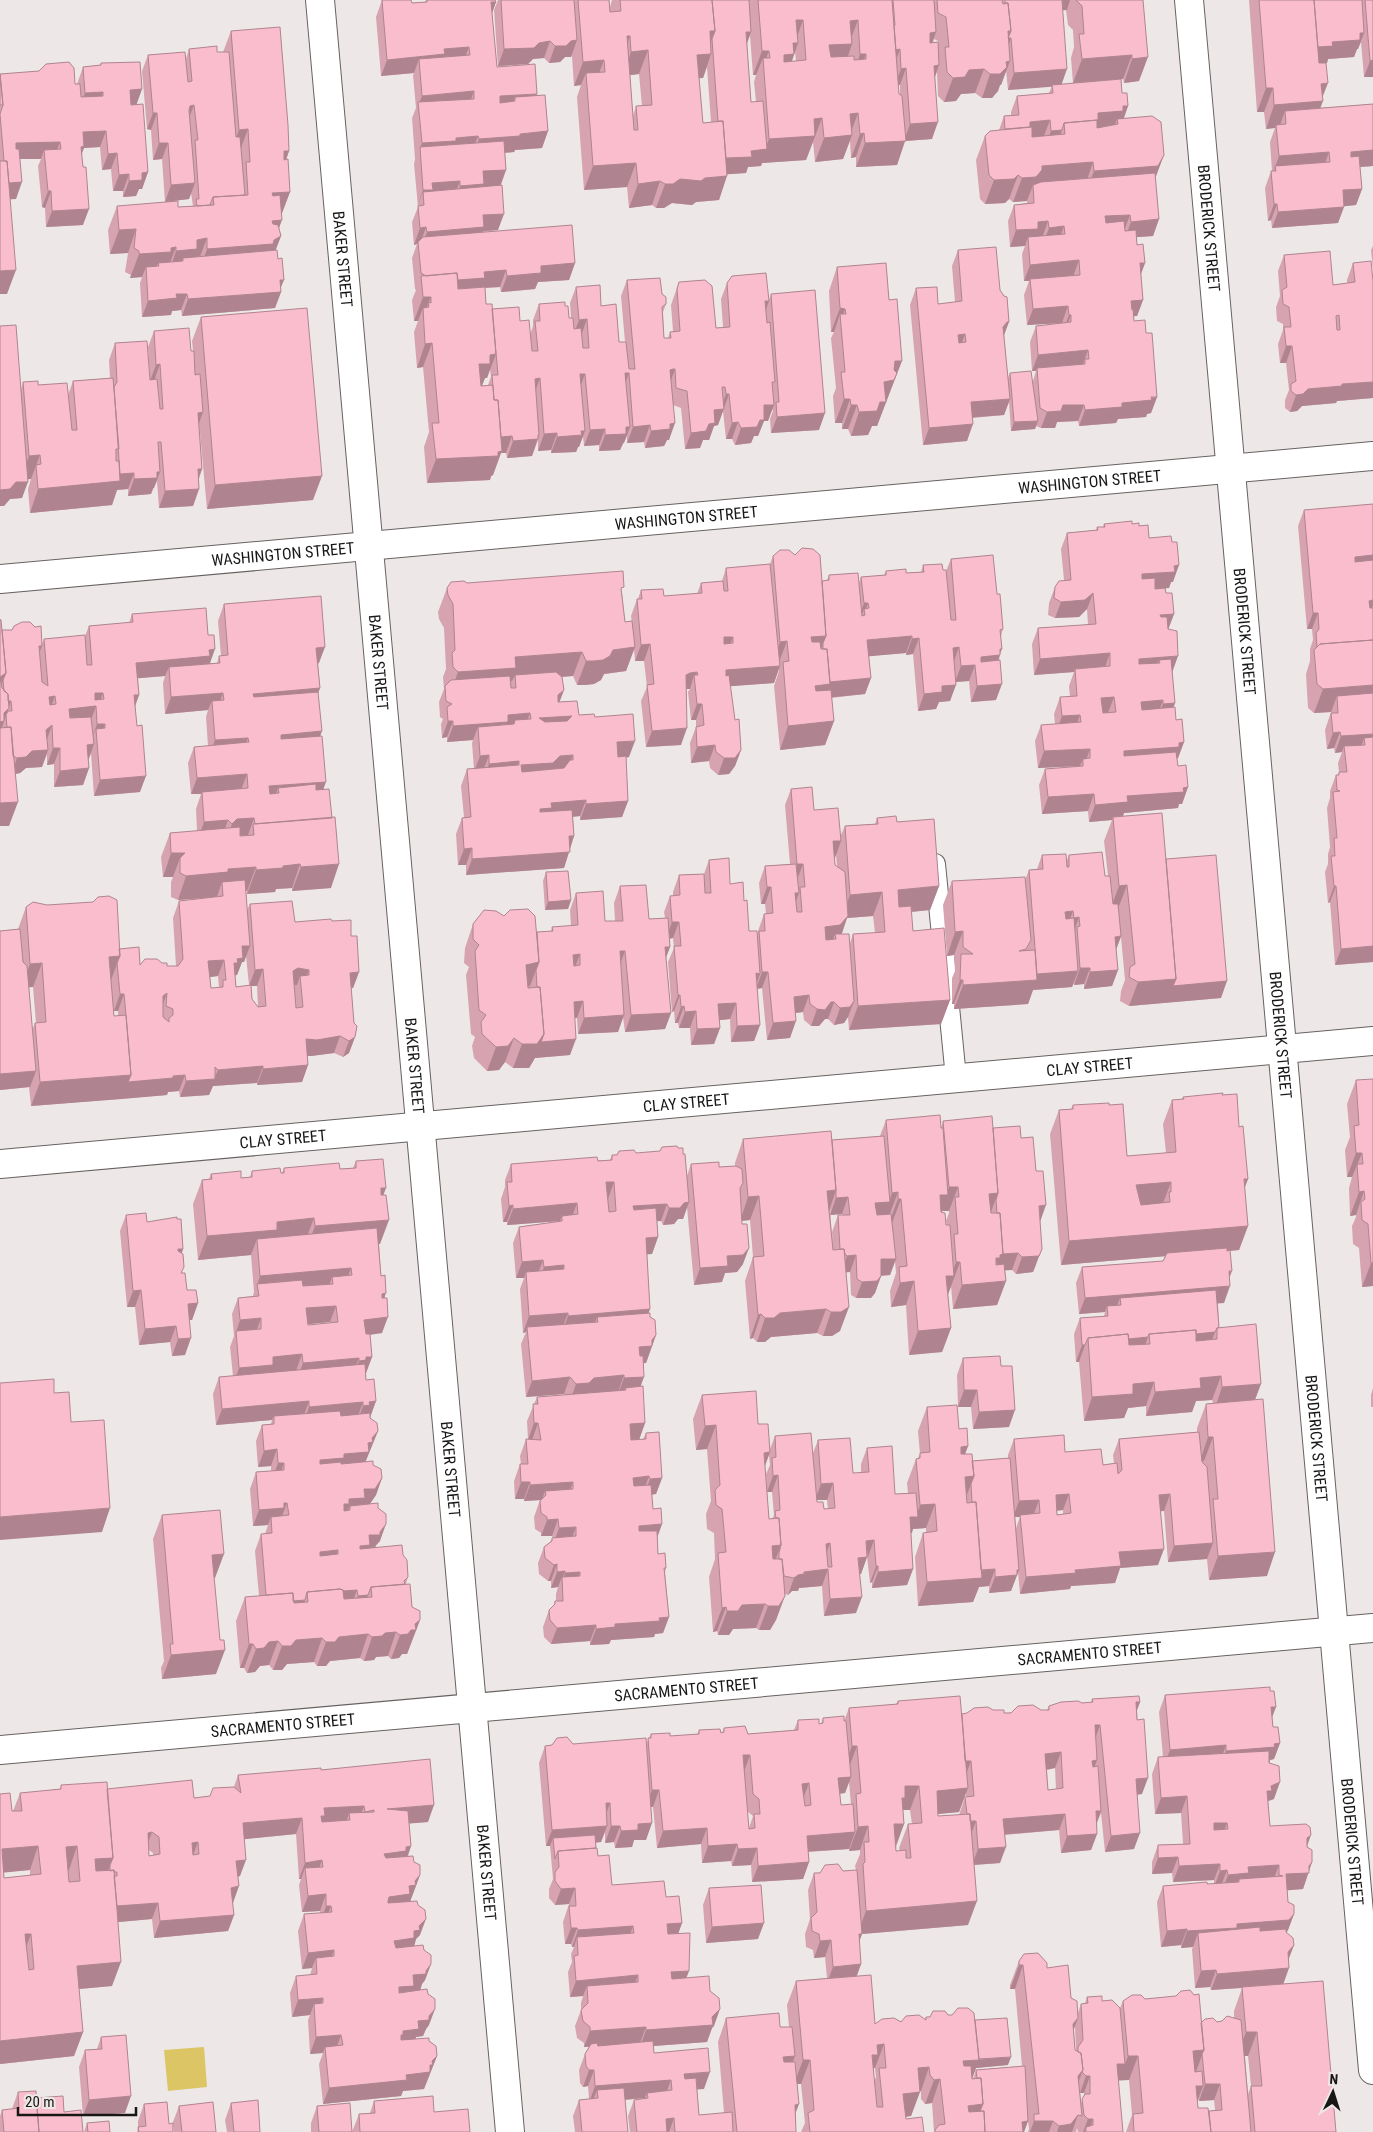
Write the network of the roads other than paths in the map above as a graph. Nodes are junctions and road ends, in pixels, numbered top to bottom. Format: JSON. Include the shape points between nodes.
{"nodes":[{"id":1,"x":320,"y":0,"type":"edge"},
{"id":2,"x":1188,"y":0,"type":"edge"},
{"id":3,"x":1373,"y":456,"type":"edge"},
{"id":4,"x":1230,"y":469,"type":"junction"},
{"id":5,"x":369,"y":546,"type":"junction"},
{"id":6,"x":0,"y":579,"type":"edge"},
{"id":7,"x":933,"y":846,"type":"edge"},
{"id":8,"x":1373,"y":1041,"type":"edge"},
{"id":9,"x":1282,"y":1049,"type":"junction"},
{"id":10,"x":956,"y":1078,"type":"junction"},
{"id":11,"x":420,"y":1126,"type":"junction"},
{"id":12,"x":0,"y":1164,"type":"edge"},
{"id":13,"x":1373,"y":1628,"type":"edge"},
{"id":14,"x":1334,"y":1632,"type":"junction"},
{"id":15,"x":472,"y":1708,"type":"junction"},
{"id":16,"x":0,"y":1750,"type":"edge"},
{"id":17,"x":1373,"y":2070,"type":"edge"},
{"id":18,"x":510,"y":2132,"type":"edge"}],
"edges":[{"from":1,"to":5,"type":"street","name":"BAKER STREET"},
{"from":2,"to":4,"type":"street","name":"BRODERICK STREET"},
{"from":3,"to":4,"type":"street","name":"WASHINGTON STREET"},
{"from":4,"to":5,"type":"street","name":"WASHINGTON STREET"},
{"from":4,"to":9,"type":"street","name":"BRODERICK STREET"},
{"from":5,"to":6,"type":"street","name":"WASHINGTON STREET"},
{"from":5,"to":11,"type":"street","name":"BAKER STREET"},
{"from":7,"to":10,"type":"lane"},
{"from":8,"to":9,"type":"street","name":"CLAY STREET"},
{"from":9,"to":10,"type":"street","name":"CLAY STREET"},
{"from":9,"to":14,"type":"street","name":"BRODERICK STREET"},
{"from":10,"to":11,"type":"street","name":"CLAY STREET"},
{"from":11,"to":12,"type":"street","name":"CLAY STREET"},
{"from":11,"to":15,"type":"street","name":"BAKER STREET"},
{"from":13,"to":14,"type":"street","name":"SACRAMENTO STREET"},
{"from":14,"to":15,"type":"street","name":"SACRAMENTO STREET"},
{"from":14,"to":17,"type":"street","name":"BRODERICK STREET"},
{"from":15,"to":16,"type":"street","name":"SACRAMENTO STREET"},
{"from":15,"to":18,"type":"street","name":"BAKER STREET"}]}
